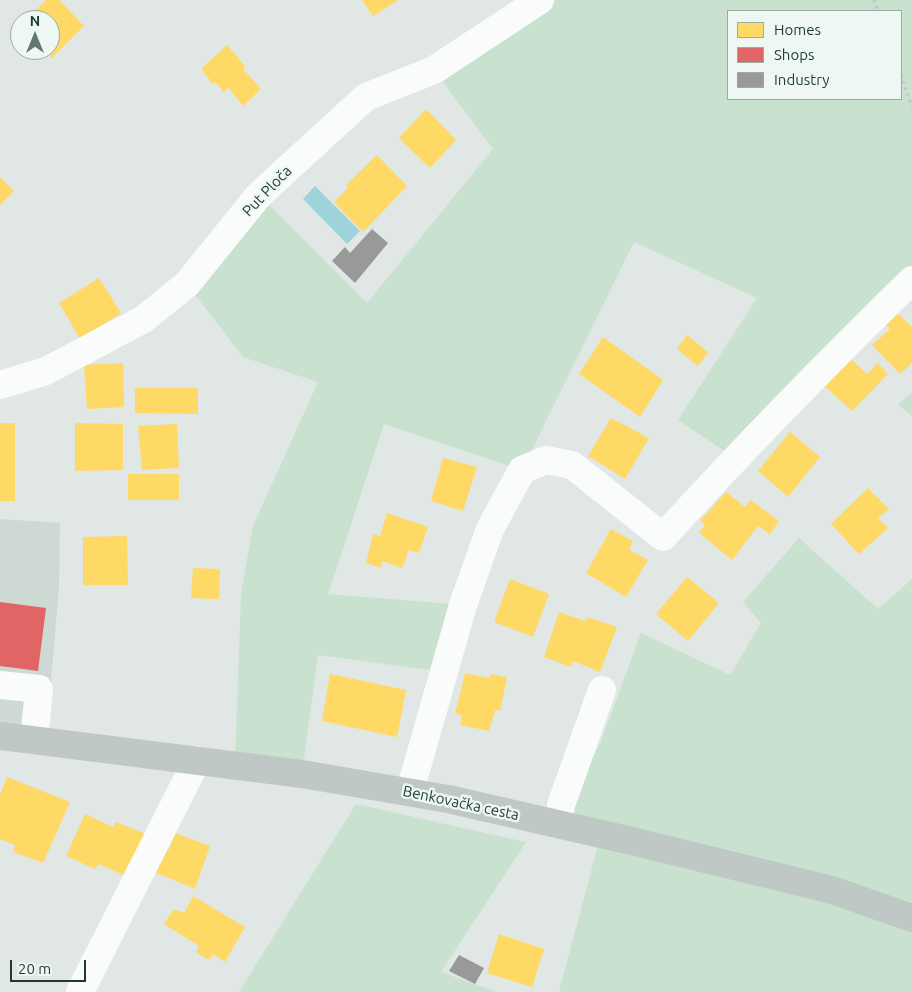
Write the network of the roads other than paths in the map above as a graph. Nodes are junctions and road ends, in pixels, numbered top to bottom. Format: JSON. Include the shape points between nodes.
{"nodes":[{"id":1,"x":540,"y":0,"type":"edge"},
{"id":2,"x":912,"y":280,"type":"edge"},
{"id":3,"x":0,"y":385,"type":"edge"},
{"id":4,"x":0,"y":685,"type":"edge"},
{"id":5,"x":602,"y":690,"type":"dead end"},
{"id":6,"x":0,"y":736,"type":"edge"},
{"id":7,"x":34,"y":740,"type":"junction"},
{"id":8,"x":197,"y":760,"type":"junction"},
{"id":9,"x":410,"y":791,"type":"junction"},
{"id":10,"x":558,"y":824,"type":"junction"},
{"id":11,"x":912,"y":918,"type":"edge"},
{"id":12,"x":80,"y":992,"type":"edge"}],
"edges":[{"from":1,"to":3,"type":"street","name":"Put Ploča","via":[[434,70],[366,97],[259,195],[187,284],[144,319],[46,370]]},
{"from":2,"to":9,"type":"street","via":[[741,451],[664,537],[572,465],[546,460],[522,470],[490,529],[463,605]]},
{"from":4,"to":7,"type":"street","via":[[39,689]]},
{"from":5,"to":10,"type":"street"},
{"from":6,"to":7,"type":"main road","name":"Benkovačka cesta"},
{"from":7,"to":8,"type":"main road","name":"Benkovačka cesta"},
{"from":8,"to":9,"type":"main road","name":"Benkovačka cesta"},
{"from":8,"to":12,"type":"street"},
{"from":9,"to":10,"type":"main road","name":"Benkovačka cesta"},
{"from":10,"to":11,"type":"main road","name":"Benkovačka cesta","via":[[832,890]]}]}
